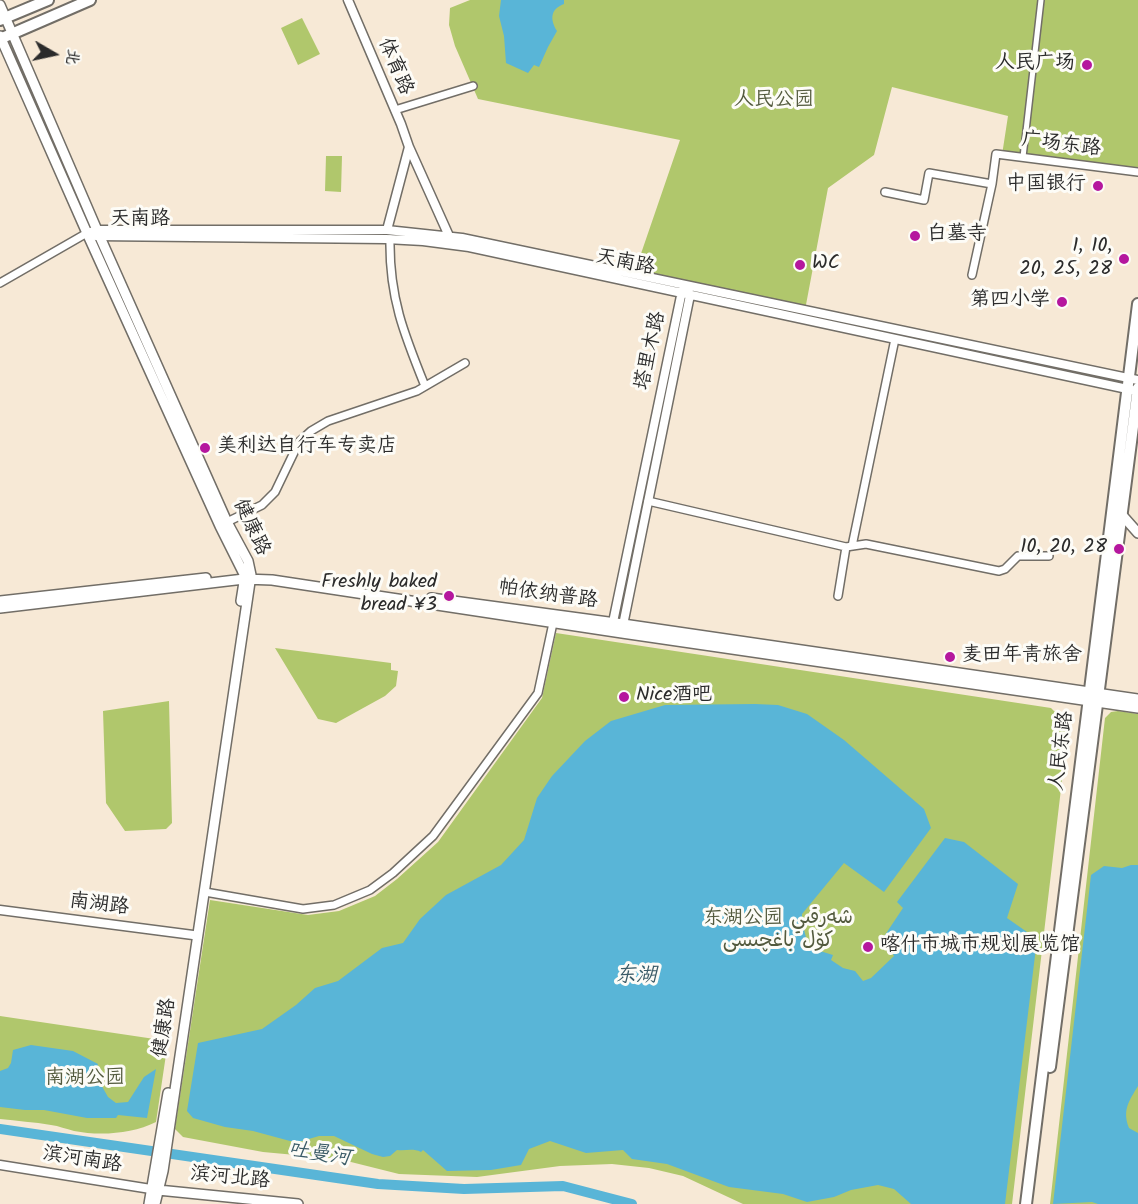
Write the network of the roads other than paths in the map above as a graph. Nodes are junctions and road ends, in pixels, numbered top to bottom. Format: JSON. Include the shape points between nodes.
{"nodes":[{"id":1,"x":48,"y":0,"type":"edge"},
{"id":2,"x":90,"y":0,"type":"edge"},
{"id":3,"x":348,"y":0,"type":"edge"},
{"id":4,"x":1041,"y":0,"type":"edge"},
{"id":5,"x":0,"y":5,"type":"edge"},
{"id":6,"x":3,"y":19,"type":"edge"},
{"id":7,"x":12,"y":33,"type":"junction"},
{"id":8,"x":0,"y":38,"type":"edge"},
{"id":9,"x":473,"y":86,"type":"dead end"},
{"id":10,"x":395,"y":110,"type":"junction"},
{"id":11,"x":409,"y":147,"type":"junction"},
{"id":12,"x":1023,"y":157,"type":"junction"},
{"id":13,"x":1138,"y":172,"type":"edge"},
{"id":14,"x":992,"y":184,"type":"junction"},
{"id":15,"x":885,"y":192,"type":"dead end"},
{"id":16,"x":87,"y":234,"type":"junction"},
{"id":17,"x":99,"y":234,"type":"junction"},
{"id":18,"x":389,"y":235,"type":"junction"},
{"id":19,"x":449,"y":236,"type":"junction"},
{"id":20,"x":972,"y":275,"type":"dead end"},
{"id":21,"x":0,"y":283,"type":"edge"},
{"id":22,"x":686,"y":285,"type":"junction"},
{"id":23,"x":685,"y":294,"type":"junction"},
{"id":24,"x":1138,"y":304,"type":"edge"},
{"id":25,"x":895,"y":339,"type":"junction"},
{"id":26,"x":465,"y":363,"type":"dead end"},
{"id":27,"x":1134,"y":385,"type":"edge"},
{"id":28,"x":425,"y":386,"type":"junction"},
{"id":29,"x":648,"y":501,"type":"junction"},
{"id":30,"x":1122,"y":515,"type":"junction"},
{"id":31,"x":224,"y":524,"type":"junction"},
{"id":32,"x":1138,"y":533,"type":"edge"},
{"id":33,"x":849,"y":546,"type":"junction"},
{"id":34,"x":1049,"y":556,"type":"dead end"},
{"id":35,"x":247,"y":577,"type":"junction"},
{"id":36,"x":838,"y":596,"type":"dead end"},
{"id":37,"x":0,"y":601,"type":"edge"},
{"id":38,"x":0,"y":608,"type":"edge"},
{"id":39,"x":553,"y":623,"type":"junction"},
{"id":40,"x":612,"y":627,"type":"junction"},
{"id":41,"x":622,"y":629,"type":"junction"},
{"id":42,"x":1093,"y":698,"type":"junction"},
{"id":43,"x":1138,"y":699,"type":"edge"},
{"id":44,"x":1138,"y":708,"type":"edge"},
{"id":45,"x":205,"y":892,"type":"junction"},
{"id":46,"x":0,"y":910,"type":"edge"},
{"id":47,"x":193,"y":935,"type":"junction"},
{"id":48,"x":166,"y":1126,"type":"junction"},
{"id":49,"x":0,"y":1165,"type":"edge"},
{"id":50,"x":155,"y":1190,"type":"junction"},
{"id":51,"x":149,"y":1204,"type":"edge"},
{"id":52,"x":155,"y":1204,"type":"edge"},
{"id":53,"x":298,"y":1204,"type":"edge"},
{"id":54,"x":1026,"y":1204,"type":"edge"},
{"id":55,"x":1033,"y":1204,"type":"edge"}],
"edges":[{"from":1,"to":6,"type":"main road"},
{"from":2,"to":7,"type":"main road"},
{"from":3,"to":10,"type":"street","name":"体育路"},
{"from":4,"to":12,"type":"street"},
{"from":5,"to":6,"type":"main road","name":"健康路"},
{"from":6,"to":7,"type":"main road","name":"健康路"},
{"from":7,"to":8,"type":"main road"},
{"from":7,"to":17,"type":"main road","name":"健康路"},
{"from":8,"to":16,"type":"main road","name":"健康路"},
{"from":9,"to":10,"type":"street"},
{"from":10,"to":11,"type":"street","name":"体育路"},
{"from":11,"to":18,"type":"street"},
{"from":11,"to":19,"type":"street","name":"体育路"},
{"from":12,"to":13,"type":"street","name":"广场东路"},
{"from":12,"to":14,"type":"street","name":"广场东路","via":[[996,154]]},
{"from":14,"to":15,"type":"street","via":[[929,173],[924,200]]},
{"from":14,"to":20,"type":"street","name":"广场东路"},
{"from":16,"to":17,"type":"street","name":"天南路"},
{"from":16,"to":21,"type":"street"},
{"from":16,"to":31,"type":"main road","name":"健康路"},
{"from":17,"to":18,"type":"street","name":"天南路"},
{"from":17,"to":31,"type":"main road","name":"健康路"},
{"from":18,"to":19,"type":"street","name":"天南路"},
{"from":18,"to":23,"type":"street","name":"天南路","via":[[469,247]]},
{"from":18,"to":28,"type":"street","via":[[396,305]]},
{"from":19,"to":22,"type":"street","name":"天南路"},
{"from":22,"to":23,"type":"street","name":"塔里木路"},
{"from":22,"to":27,"type":"street","name":"天南路"},
{"from":23,"to":25,"type":"street","name":"天南路"},
{"from":23,"to":29,"type":"street","name":"塔里木路"},
{"from":23,"to":40,"type":"street","name":"塔里木路"},
{"from":24,"to":27,"type":"main road","name":"人民东路"},
{"from":25,"to":27,"type":"street","name":"天南路"},
{"from":25,"to":33,"type":"street"},
{"from":26,"to":28,"type":"street"},
{"from":27,"to":30,"type":"main road","name":"人民东路"},
{"from":27,"to":42,"type":"main road","name":"人民东路"},
{"from":28,"to":31,"type":"street","via":[[328,420],[311,430],[299,442],[275,492],[262,505]]},
{"from":29,"to":33,"type":"street"},
{"from":29,"to":41,"type":"street","name":"塔里木路"},
{"from":30,"to":32,"type":"main road"},
{"from":30,"to":42,"type":"main road","name":"人民东路"},
{"from":31,"to":35,"type":"main road","name":"健康路","via":[[248,561]]},
{"from":33,"to":34,"type":"street","via":[[866,544],[999,571],[1018,556]]},
{"from":33,"to":36,"type":"street"},
{"from":35,"to":37,"type":"main road","name":"帕依纳普路"},
{"from":35,"to":38,"type":"main road","name":"帕依纳普路"},
{"from":35,"to":39,"type":"main road","name":"帕依纳普路"},
{"from":35,"to":40,"type":"main road","name":"帕依纳普路"},
{"from":35,"to":45,"type":"main road","name":"健康路"},
{"from":35,"to":47,"type":"main road","name":"健康路"},
{"from":39,"to":40,"type":"main road","name":"帕依纳普路"},
{"from":39,"to":45,"type":"street","via":[[538,693],[433,836],[393,873],[370,890],[334,906],[303,909]]},
{"from":40,"to":41,"type":"main road","name":"帕依纳普路"},
{"from":41,"to":42,"type":"main road","name":"帕依纳普路"},
{"from":42,"to":43,"type":"main road"},
{"from":42,"to":44,"type":"main road"},
{"from":42,"to":54,"type":"main road","name":"人民东路"},
{"from":42,"to":55,"type":"main road","name":"人民东路"},
{"from":45,"to":48,"type":"main road","name":"健康路"},
{"from":46,"to":47,"type":"street","name":"南湖路"},
{"from":47,"to":48,"type":"main road","name":"健康路"},
{"from":48,"to":50,"type":"main road"},
{"from":49,"to":50,"type":"street","name":"滨河南路"},
{"from":50,"to":51,"type":"main road"},
{"from":50,"to":52,"type":"main road"},
{"from":50,"to":53,"type":"main road","name":"滨河北路"}]}
